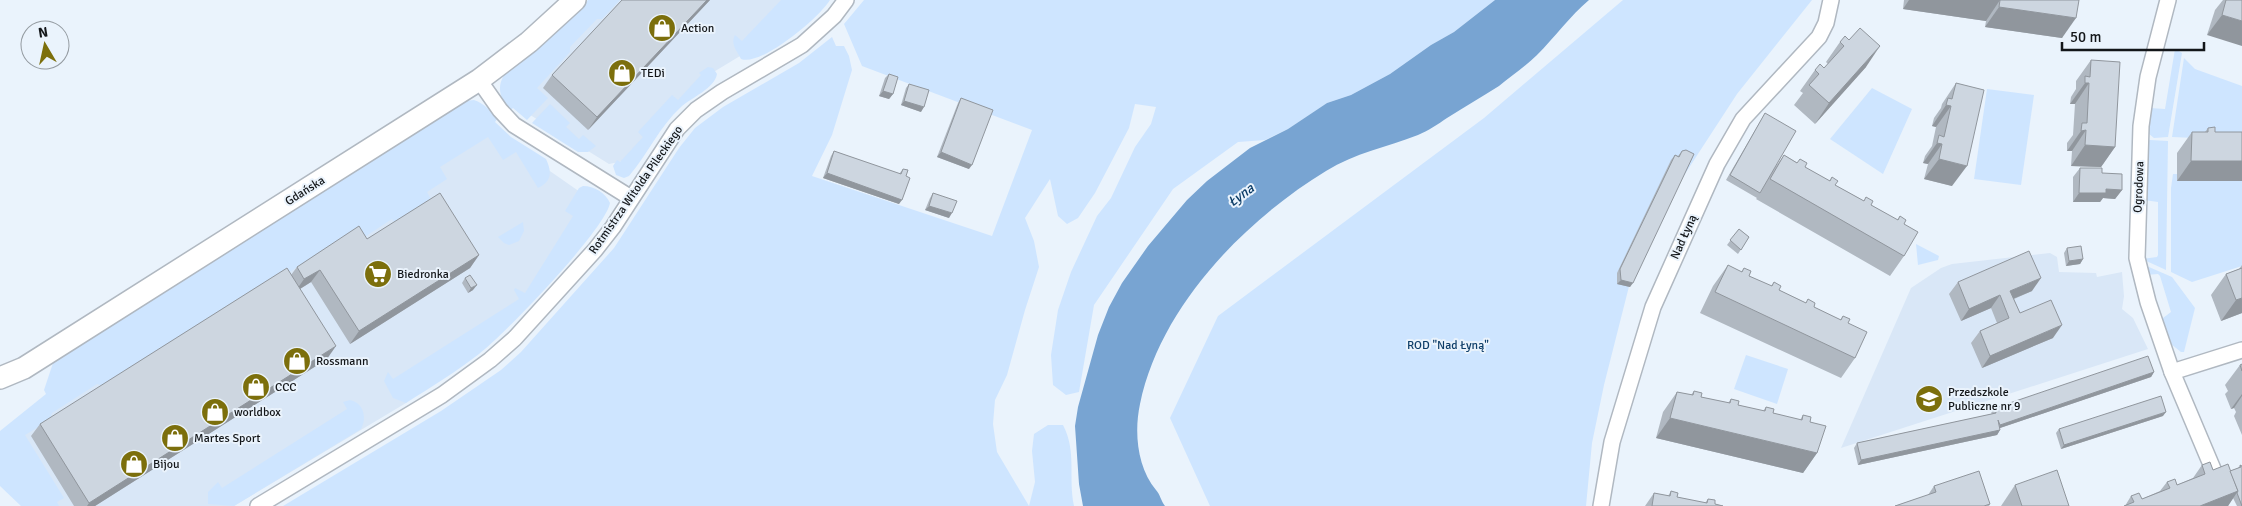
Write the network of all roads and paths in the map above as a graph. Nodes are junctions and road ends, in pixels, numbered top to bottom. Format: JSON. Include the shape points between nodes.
{"nodes":[{"id":1,"x":575,"y":0,"type":"edge"},
{"id":2,"x":846,"y":0,"type":"edge"},
{"id":3,"x":1831,"y":0,"type":"edge"},
{"id":4,"x":2168,"y":0,"type":"edge"},
{"id":5,"x":479,"y":80,"type":"junction"},
{"id":6,"x":631,"y":198,"type":"junction"},
{"id":7,"x":2242,"y":350,"type":"edge"},
{"id":8,"x":24,"y":368,"type":"junction"},
{"id":9,"x":2172,"y":372,"type":"junction"},
{"id":10,"x":0,"y":378,"type":"edge"},
{"id":11,"x":0,"y":388,"type":"edge"},
{"id":12,"x":2218,"y":481,"type":"edge"},
{"id":13,"x":258,"y":506,"type":"edge"},
{"id":14,"x":1601,"y":506,"type":"edge"}],
"edges":[{"from":1,"to":5,"type":"street","name":"Gdańska","via":[[529,42]]},
{"from":2,"to":6,"type":"street","name":"Rotmistrza Witolda Pileckiego","via":[[834,16],[802,45],[696,110],[664,145]]},
{"from":3,"to":14,"type":"street","name":"Nad Łyną","via":[[1819,37],[1743,119],[1717,164],[1653,307],[1612,442]]},
{"from":4,"to":9,"type":"street","name":"Ogrodowa","via":[[2148,77],[2141,126],[2137,258]]},
{"from":5,"to":6,"type":"street","via":[[514,125]]},
{"from":5,"to":8,"type":"street","name":"Gdańska"},
{"from":6,"to":13,"type":"street","name":"Rotmistrza Witolda Pileckiego","via":[[595,250],[515,338],[490,360],[442,395]]},
{"from":7,"to":9,"type":"street"},
{"from":8,"to":10,"type":"street","name":"Gdańska"},
{"from":8,"to":11,"type":"street","name":"Gdańska"},
{"from":9,"to":12,"type":"street","name":"Ogrodowa"}]}
